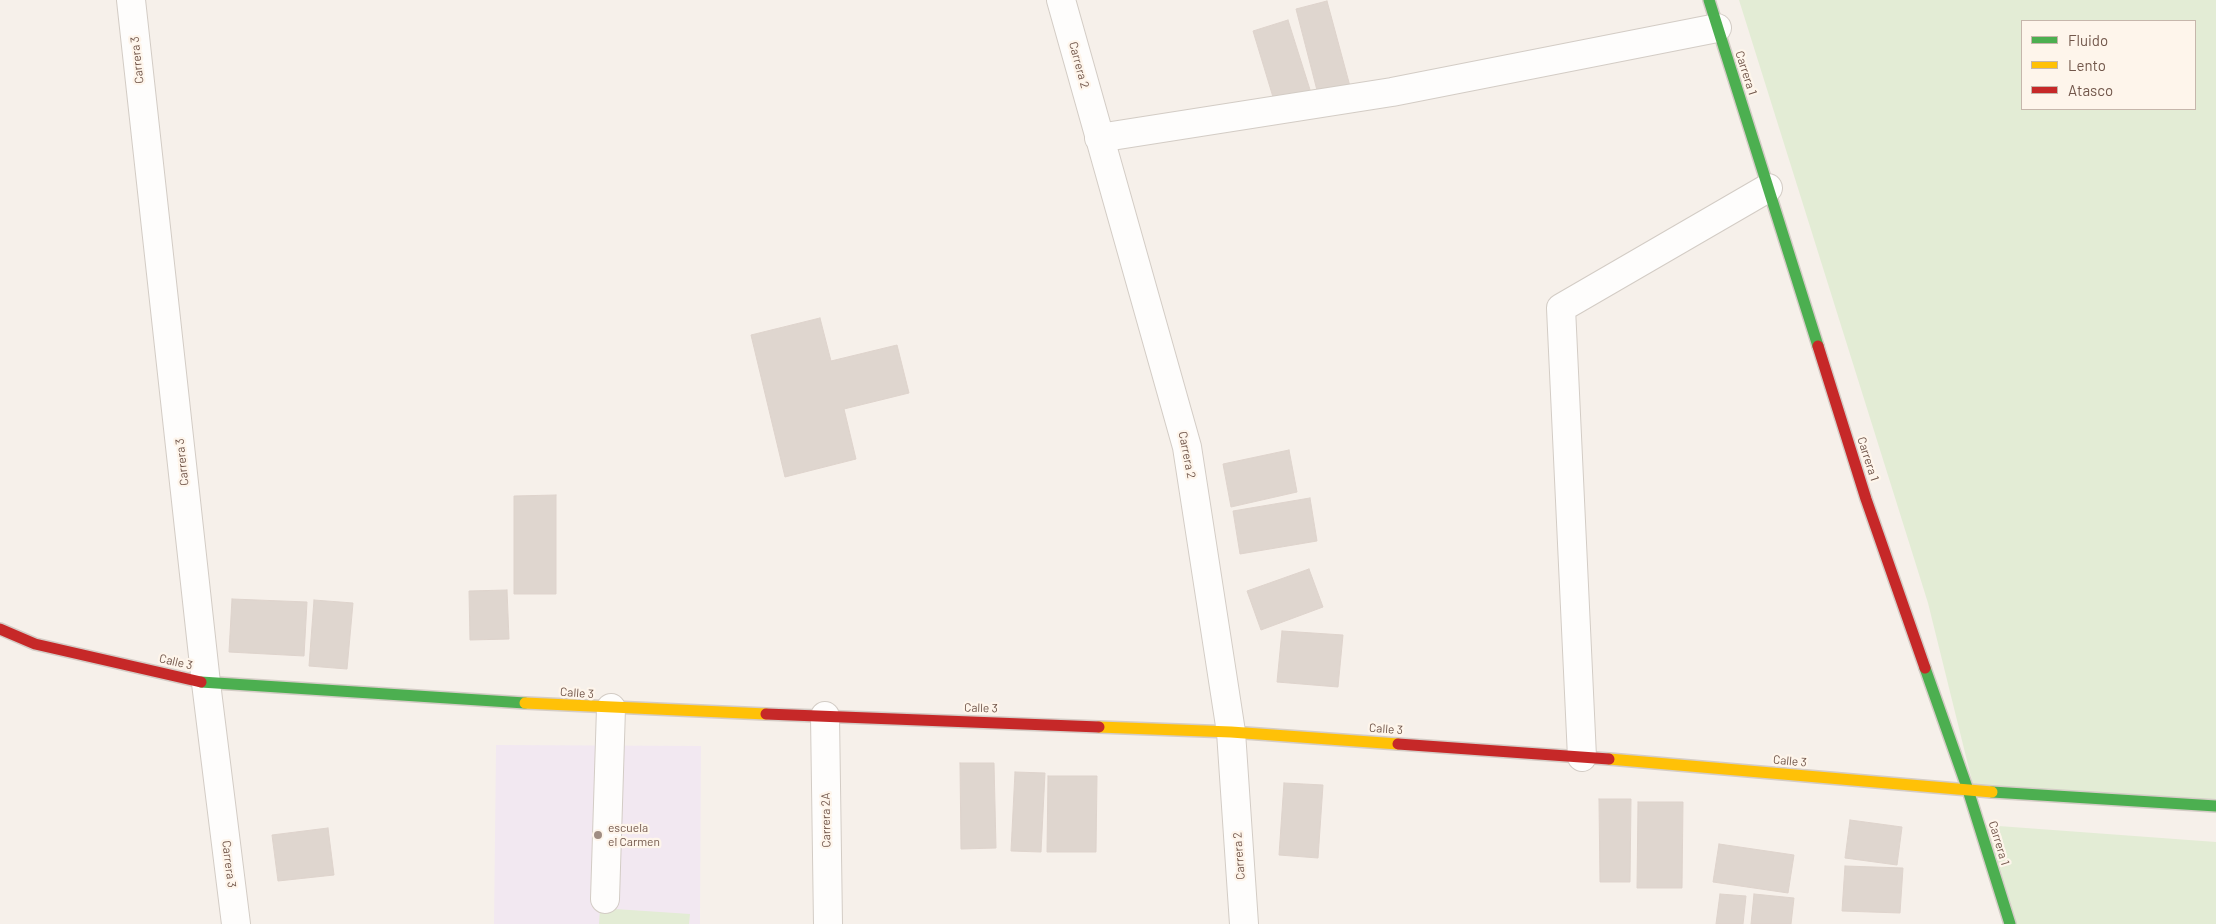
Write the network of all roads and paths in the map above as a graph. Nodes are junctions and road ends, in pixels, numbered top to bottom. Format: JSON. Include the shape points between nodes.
{"nodes":[{"id":1,"x":131,"y":0,"type":"edge"},
{"id":2,"x":1060,"y":0,"type":"edge"},
{"id":3,"x":1710,"y":0,"type":"edge"},
{"id":4,"x":1717,"y":28,"type":"junction"},
{"id":5,"x":1099,"y":138,"type":"junction"},
{"id":6,"x":1768,"y":188,"type":"junction"},
{"id":7,"x":0,"y":629,"type":"edge"},
{"id":8,"x":206,"y":683,"type":"junction"},
{"id":9,"x":611,"y":708,"type":"junction"},
{"id":10,"x":825,"y":716,"type":"junction"},
{"id":11,"x":1231,"y":732,"type":"junction"},
{"id":12,"x":1582,"y":757,"type":"junction"},
{"id":13,"x":1968,"y":790,"type":"junction"},
{"id":14,"x":2216,"y":806,"type":"edge"},
{"id":15,"x":605,"y":900,"type":"dead end"},
{"id":16,"x":236,"y":924,"type":"edge"},
{"id":17,"x":828,"y":924,"type":"edge"},
{"id":18,"x":1244,"y":924,"type":"edge"},
{"id":19,"x":2010,"y":924,"type":"edge"}],
"edges":[{"from":1,"to":8,"type":"street","name":"Carrera 3"},
{"from":2,"to":5,"type":"street","name":"Carrera 2"},
{"from":3,"to":4,"type":"street","name":"Carrera 1"},
{"from":4,"to":5,"type":"street","via":[[1392,92]]},
{"from":4,"to":6,"type":"street","name":"Carrera 1"},
{"from":5,"to":11,"type":"street","name":"Carrera 2","via":[[1187,447]]},
{"from":6,"to":12,"type":"street","via":[[1561,308]]},
{"from":6,"to":13,"type":"street","name":"Carrera 1","via":[[1866,499]]},
{"from":7,"to":8,"type":"street","name":"Calle 3","via":[[35,644]]},
{"from":8,"to":9,"type":"street","name":"Calle 3"},
{"from":8,"to":16,"type":"street","name":"Carrera 3"},
{"from":9,"to":10,"type":"street","name":"Calle 3"},
{"from":9,"to":15,"type":"street"},
{"from":10,"to":11,"type":"street","name":"Calle 3"},
{"from":10,"to":17,"type":"street","name":"Carrera 2A"},
{"from":11,"to":12,"type":"street","name":"Calle 3"},
{"from":11,"to":18,"type":"street","name":"Carrera 2"},
{"from":12,"to":13,"type":"street","name":"Calle 3"},
{"from":13,"to":14,"type":"street","name":"Calle 3"},
{"from":13,"to":19,"type":"street","name":"Carrera 1"}]}
